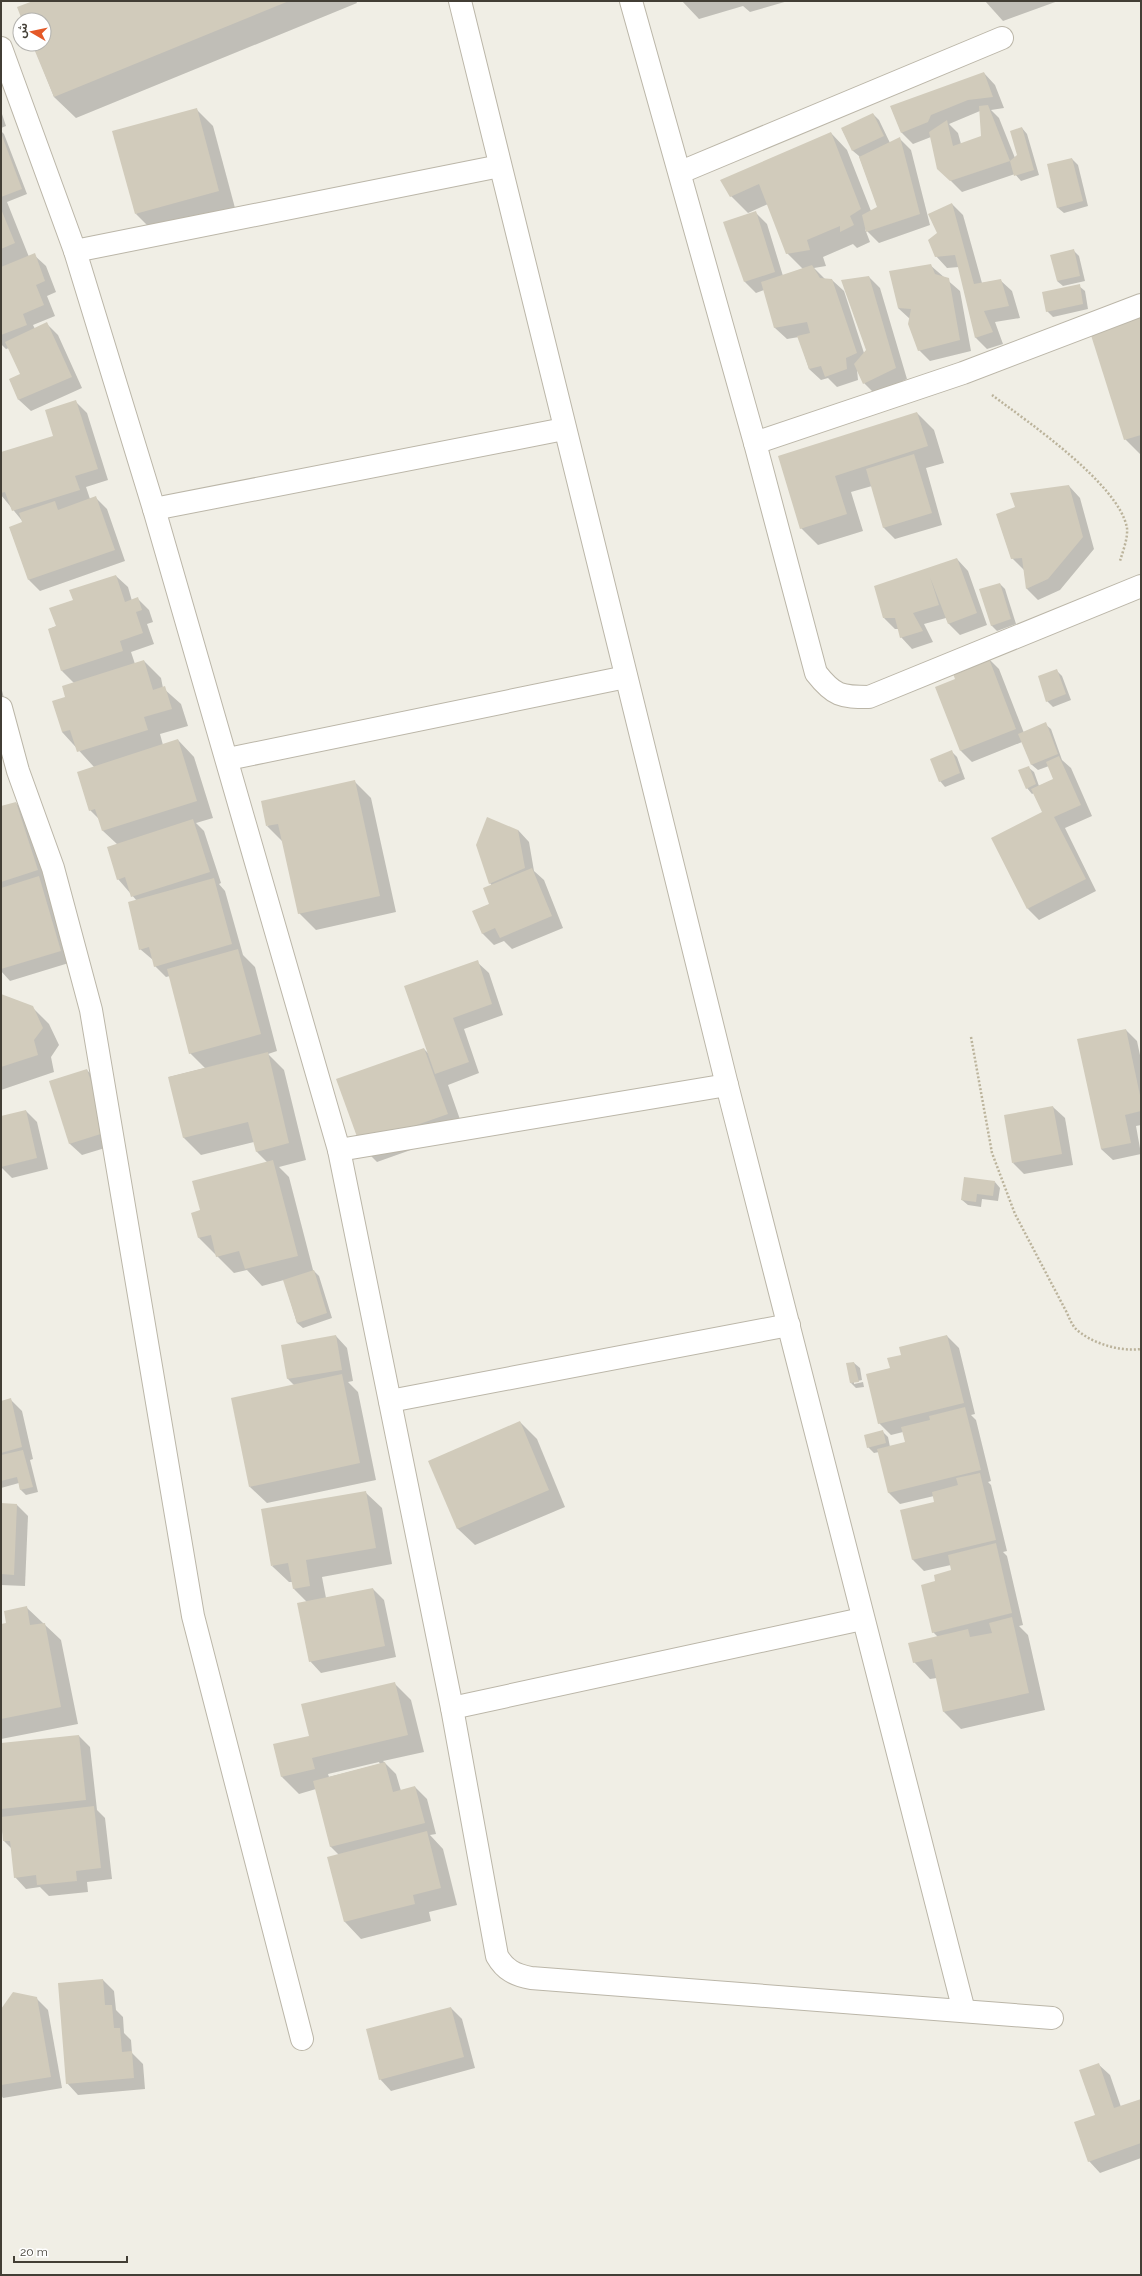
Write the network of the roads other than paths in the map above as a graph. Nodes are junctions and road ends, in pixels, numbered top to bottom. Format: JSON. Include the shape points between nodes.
{"nodes":[{"id":1,"x":460,"y":1,"type":"edge"},
{"id":2,"x":631,"y":1,"type":"edge"},
{"id":3,"x":1002,"y":38,"type":"dead end"},
{"id":4,"x":1,"y":48,"type":"edge"},
{"id":5,"x":500,"y":166,"type":"junction"},
{"id":6,"x":680,"y":172,"type":"junction"},
{"id":7,"x":75,"y":251,"type":"junction"},
{"id":8,"x":1141,"y":305,"type":"edge"},
{"id":9,"x":564,"y":428,"type":"junction"},
{"id":10,"x":755,"y":443,"type":"junction"},
{"id":11,"x":154,"y":509,"type":"junction"},
{"id":12,"x":1141,"y":586,"type":"edge"},
{"id":13,"x":626,"y":677,"type":"junction"},
{"id":14,"x":1,"y":708,"type":"edge"},
{"id":15,"x":228,"y":759,"type":"junction"},
{"id":16,"x":10,"y":773,"type":"edge"},
{"id":17,"x":727,"y":1085,"type":"junction"},
{"id":18,"x":339,"y":1150,"type":"junction"},
{"id":19,"x":788,"y":1325,"type":"junction"},
{"id":20,"x":390,"y":1401,"type":"junction"},
{"id":21,"x":862,"y":1619,"type":"junction"},
{"id":22,"x":452,"y":1708,"type":"junction"},
{"id":23,"x":964,"y":2011,"type":"junction"},
{"id":24,"x":1052,"y":2018,"type":"dead end"},
{"id":25,"x":302,"y":2039,"type":"dead end"}],
"edges":[{"from":1,"to":5,"type":"street"},
{"from":2,"to":6,"type":"street"},
{"from":3,"to":6,"type":"street"},
{"from":4,"to":7,"type":"street"},
{"from":5,"to":7,"type":"street"},
{"from":5,"to":9,"type":"street"},
{"from":6,"to":10,"type":"street"},
{"from":7,"to":11,"type":"street"},
{"from":8,"to":10,"type":"street","via":[[963,373]]},
{"from":9,"to":11,"type":"street"},
{"from":9,"to":13,"type":"street"},
{"from":10,"to":12,"type":"street","via":[[816,673],[828,689],[847,697],[869,696]]},
{"from":11,"to":15,"type":"street"},
{"from":13,"to":15,"type":"street"},
{"from":13,"to":17,"type":"street"},
{"from":14,"to":16,"type":"street"},
{"from":15,"to":18,"type":"street"},
{"from":16,"to":25,"type":"street","via":[[53,868],[91,1010],[193,1616]]},
{"from":17,"to":18,"type":"street"},
{"from":17,"to":19,"type":"street"},
{"from":18,"to":20,"type":"street"},
{"from":19,"to":20,"type":"street"},
{"from":19,"to":21,"type":"street"},
{"from":20,"to":22,"type":"street"},
{"from":21,"to":22,"type":"street"},
{"from":21,"to":23,"type":"street"},
{"from":22,"to":23,"type":"street","via":[[494,1946],[502,1965],[511,1972],[531,1978]]},
{"from":23,"to":24,"type":"street"}]}
